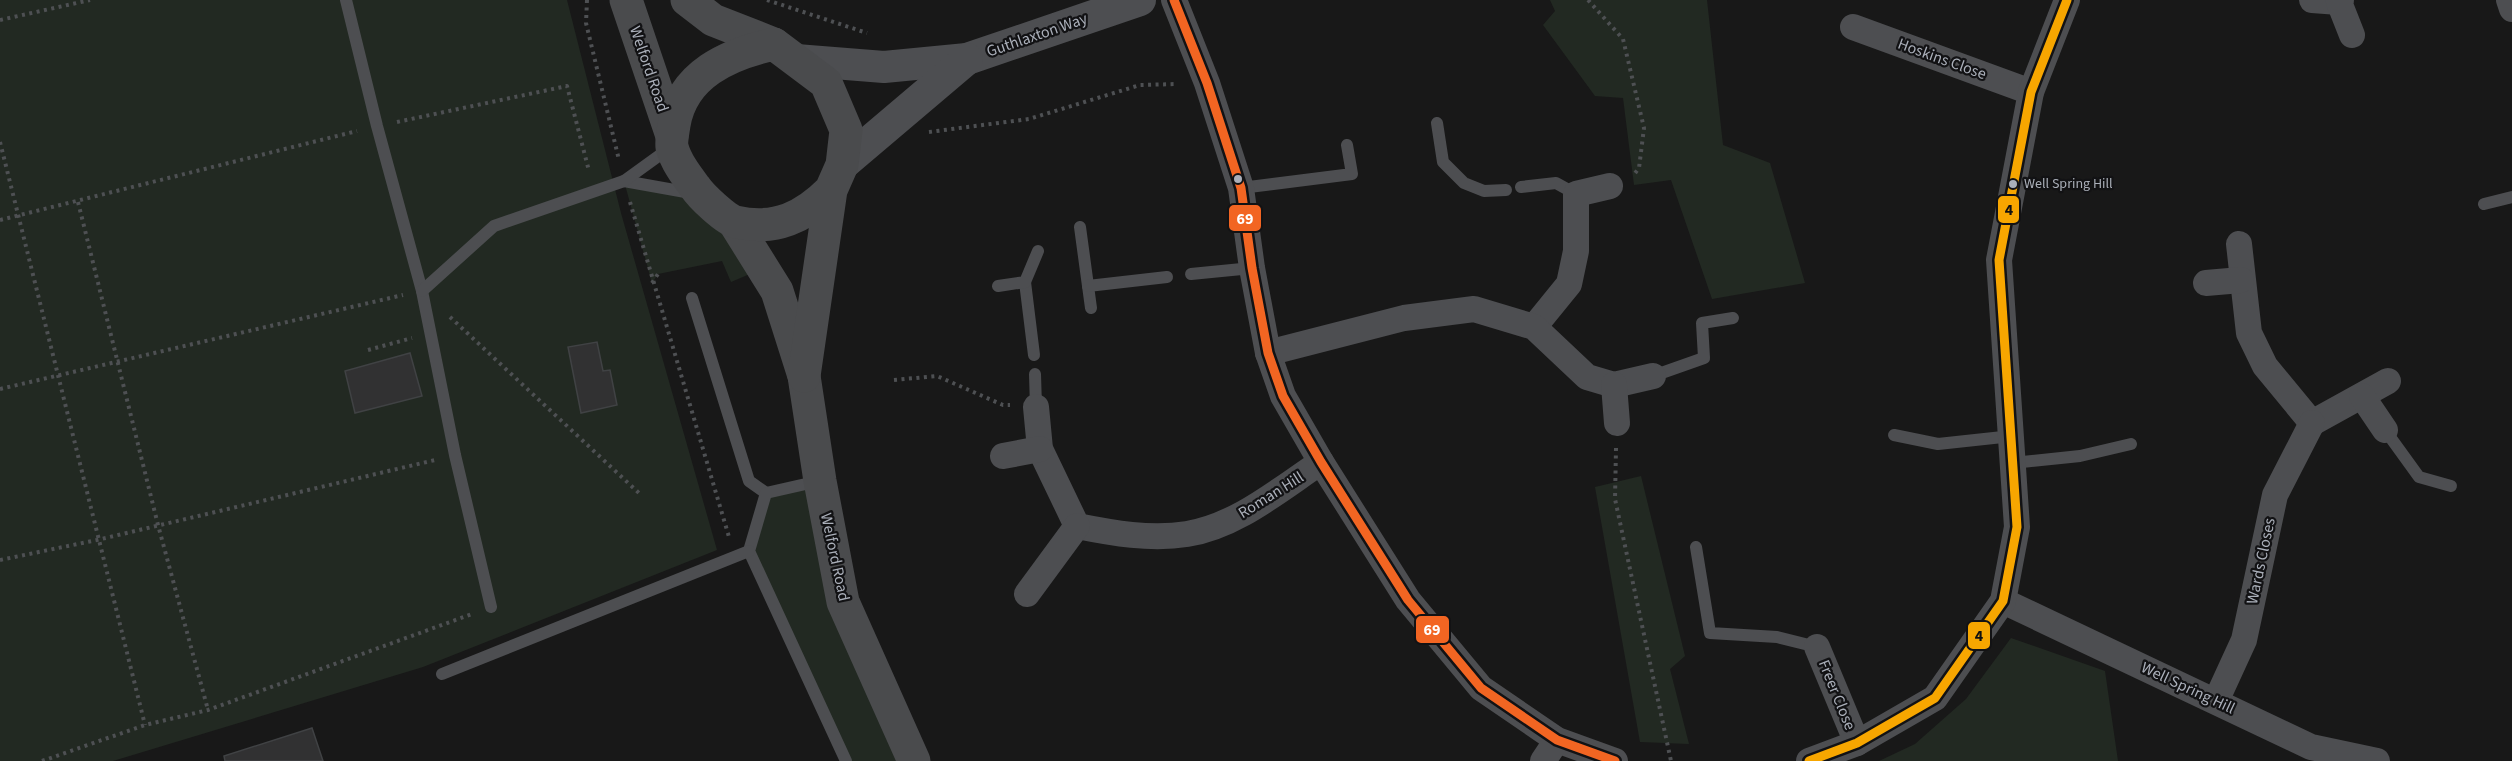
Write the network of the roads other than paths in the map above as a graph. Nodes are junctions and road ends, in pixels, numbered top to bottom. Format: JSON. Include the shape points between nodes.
{"nodes":[{"id":1,"x":346,"y":0,"type":"edge"},
{"id":2,"x":626,"y":0,"type":"edge"},
{"id":3,"x":687,"y":0,"type":"edge"},
{"id":4,"x":1140,"y":0,"type":"edge"},
{"id":5,"x":1174,"y":0,"type":"edge"},
{"id":6,"x":2067,"y":0,"type":"edge"},
{"id":7,"x":2312,"y":0,"type":"edge"},
{"id":8,"x":2508,"y":0,"type":"edge"},
{"id":9,"x":2340,"y":1,"type":"edge"},
{"id":10,"x":2512,"y":9,"type":"edge"},
{"id":11,"x":1853,"y":27,"type":"dead end"},
{"id":12,"x":2352,"y":36,"type":"dead end"},
{"id":13,"x":785,"y":52,"type":"junction"},
{"id":14,"x":967,"y":59,"type":"junction"},
{"id":15,"x":2031,"y":92,"type":"junction"},
{"id":16,"x":1437,"y":123,"type":"dead end"},
{"id":17,"x":672,"y":142,"type":"junction"},
{"id":18,"x":1347,"y":145,"type":"dead end"},
{"id":19,"x":836,"y":178,"type":"junction"},
{"id":20,"x":624,"y":182,"type":"junction"},
{"id":21,"x":1610,"y":186,"type":"road end"},
{"id":22,"x":1521,"y":187,"type":"dead end"},
{"id":23,"x":1241,"y":188,"type":"junction"},
{"id":24,"x":1506,"y":190,"type":"dead end"},
{"id":25,"x":1576,"y":194,"type":"junction"},
{"id":26,"x":700,"y":195,"type":"junction"},
{"id":27,"x":2512,"y":197,"type":"edge"},
{"id":28,"x":2484,"y":204,"type":"dead end"},
{"id":29,"x":734,"y":222,"type":"junction"},
{"id":30,"x":1080,"y":226,"type":"dead end"},
{"id":31,"x":2239,"y":244,"type":"dead end"},
{"id":32,"x":1038,"y":251,"type":"dead end"},
{"id":33,"x":1252,"y":268,"type":"junction"},
{"id":34,"x":1191,"y":274,"type":"dead end"},
{"id":35,"x":1167,"y":277,"type":"dead end"},
{"id":36,"x":2241,"y":280,"type":"junction"},
{"id":37,"x":1025,"y":282,"type":"junction"},
{"id":38,"x":2206,"y":284,"type":"dead end"},
{"id":39,"x":998,"y":286,"type":"dead end"},
{"id":40,"x":1088,"y":286,"type":"junction"},
{"id":41,"x":422,"y":291,"type":"junction"},
{"id":42,"x":692,"y":297,"type":"dead end"},
{"id":43,"x":1091,"y":308,"type":"dead end"},
{"id":44,"x":1733,"y":318,"type":"dead end"},
{"id":45,"x":1534,"y":327,"type":"junction"},
{"id":46,"x":1268,"y":353,"type":"junction"},
{"id":47,"x":1034,"y":355,"type":"dead end"},
{"id":48,"x":1035,"y":374,"type":"dead end"},
{"id":49,"x":804,"y":376,"type":"junction"},
{"id":50,"x":1653,"y":376,"type":"joint"},
{"id":51,"x":2388,"y":381,"type":"dead end"},
{"id":52,"x":1614,"y":385,"type":"junction"},
{"id":53,"x":2362,"y":396,"type":"junction"},
{"id":54,"x":1036,"y":407,"type":"joint"},
{"id":55,"x":1617,"y":423,"type":"road end"},
{"id":56,"x":2312,"y":423,"type":"junction"},
{"id":57,"x":2385,"y":430,"type":"joint"},
{"id":58,"x":1894,"y":435,"type":"dead end"},
{"id":59,"x":2012,"y":436,"type":"junction"},
{"id":60,"x":2131,"y":444,"type":"dead end"},
{"id":61,"x":1040,"y":449,"type":"junction"},
{"id":62,"x":1003,"y":456,"type":"dead end"},
{"id":63,"x":1321,"y":462,"type":"junction"},
{"id":64,"x":2013,"y":463,"type":"junction"},
{"id":65,"x":820,"y":481,"type":"junction"},
{"id":66,"x":2451,"y":486,"type":"dead end"},
{"id":67,"x":766,"y":493,"type":"junction"},
{"id":68,"x":1077,"y":526,"type":"junction"},
{"id":69,"x":1696,"y":547,"type":"dead end"},
{"id":70,"x":749,"y":551,"type":"junction"},
{"id":71,"x":1027,"y":594,"type":"dead end"},
{"id":72,"x":2003,"y":601,"type":"junction"},
{"id":73,"x":491,"y":607,"type":"road end"},
{"id":74,"x":1817,"y":647,"type":"joint"},
{"id":75,"x":442,"y":674,"type":"dead end"},
{"id":76,"x":2216,"y":701,"type":"junction"},
{"id":77,"x":1857,"y":743,"type":"junction"},
{"id":78,"x":1550,"y":751,"type":"edge"},
{"id":79,"x":2308,"y":754,"type":"edge"},
{"id":80,"x":846,"y":761,"type":"edge"},
{"id":81,"x":914,"y":761,"type":"edge"},
{"id":82,"x":1615,"y":761,"type":"edge"},
{"id":83,"x":1809,"y":761,"type":"edge"},
{"id":84,"x":2377,"y":761,"type":"edge"}],
"edges":[{"from":1,"to":41,"type":"lane"},
{"from":2,"to":17,"type":"main road","name":"Welford Road"},
{"from":3,"to":13,"type":"main road","via":[[713,20]]},
{"from":4,"to":14,"type":"street","name":"Guthlaxton Way"},
{"from":5,"to":23,"type":"street","via":[[1207,83]]},
{"from":6,"to":15,"type":"street"},
{"from":7,"to":9,"type":"street"},
{"from":8,"to":10,"type":"street"},
{"from":9,"to":12,"type":"street"},
{"from":11,"to":15,"type":"street","name":"Hoskins Close"},
{"from":13,"to":14,"type":"street","name":"Guthlaxton Way","via":[[884,68]]},
{"from":13,"to":17,"type":"main road","via":[[746,50],[714,64],[696,81],[680,106]]},
{"from":13,"to":19,"type":"main road","via":[[826,83],[846,130]]},
{"from":14,"to":19,"type":"street","name":"Guthlaxton Way","via":[[901,113]]},
{"from":15,"to":59,"type":"street","via":[[1999,260]]},
{"from":16,"to":24,"type":"lane","via":[[1443,162],[1464,183],[1484,191]]},
{"from":17,"to":20,"type":"lane"},
{"from":17,"to":26,"type":"main road","via":[[681,168]]},
{"from":18,"to":23,"type":"lane","via":[[1352,174]]},
{"from":19,"to":29,"type":"main road","via":[[811,210],[778,223]]},
{"from":19,"to":49,"type":"main road","name":"Welford Road"},
{"from":20,"to":26,"type":"lane"},
{"from":20,"to":41,"type":"lane","via":[[494,226]]},
{"from":21,"to":25,"type":"street"},
{"from":22,"to":25,"type":"lane","via":[[1556,183]]},
{"from":23,"to":33,"type":"street"},
{"from":25,"to":45,"type":"street","via":[[1576,251],[1569,284]]},
{"from":26,"to":29,"type":"main road"},
{"from":27,"to":28,"type":"lane"},
{"from":29,"to":49,"type":"main road","name":"Welford Road","via":[[777,291]]},
{"from":30,"to":40,"type":"lane"},
{"from":31,"to":36,"type":"street"},
{"from":32,"to":37,"type":"lane"},
{"from":33,"to":34,"type":"lane"},
{"from":33,"to":46,"type":"street"},
{"from":35,"to":40,"type":"lane"},
{"from":36,"to":38,"type":"street"},
{"from":36,"to":56,"type":"street","via":[[2249,333],[2265,366]]},
{"from":37,"to":39,"type":"lane"},
{"from":37,"to":47,"type":"lane"},
{"from":40,"to":43,"type":"lane"},
{"from":41,"to":73,"type":"lane"},
{"from":42,"to":67,"type":"lane","via":[[749,481]]},
{"from":44,"to":50,"type":"lane","via":[[1702,323],[1704,358]]},
{"from":45,"to":46,"type":"street","via":[[1474,309],[1404,318]]},
{"from":45,"to":52,"type":"street","via":[[1587,377]]},
{"from":46,"to":63,"type":"street","via":[[1283,396]]},
{"from":48,"to":54,"type":"lane"},
{"from":49,"to":65,"type":"main road","name":"Welford Road"},
{"from":50,"to":52,"type":"street"},
{"from":51,"to":53,"type":"street"},
{"from":52,"to":55,"type":"street"},
{"from":53,"to":56,"type":"street"},
{"from":53,"to":57,"type":"street"},
{"from":54,"to":61,"type":"street"},
{"from":56,"to":76,"type":"street","name":"Wards Closes","via":[[2275,495],[2244,640]]},
{"from":57,"to":66,"type":"lane","via":[[2419,477]]},
{"from":58,"to":59,"type":"lane","via":[[1938,444]]},
{"from":59,"to":64,"type":"street"},
{"from":60,"to":64,"type":"lane","via":[[2080,456]]},
{"from":61,"to":62,"type":"street"},
{"from":61,"to":68,"type":"street"},
{"from":63,"to":68,"type":"street","name":"Roman Hill","via":[[1240,516],[1188,534],[1124,535]]},
{"from":63,"to":78,"type":"street","via":[[1408,600],[1481,688]]},
{"from":64,"to":72,"type":"street","via":[[2017,527]]},
{"from":65,"to":67,"type":"lane"},
{"from":65,"to":81,"type":"main road","name":"Welford Road","via":[[843,602]]},
{"from":67,"to":70,"type":"lane"},
{"from":68,"to":71,"type":"street"},
{"from":69,"to":74,"type":"lane","via":[[1710,633],[1777,637]]},
{"from":70,"to":75,"type":"lane"},
{"from":70,"to":80,"type":"lane"},
{"from":72,"to":76,"type":"street","name":"Well Spring Hill"},
{"from":72,"to":77,"type":"street","via":[[1935,698]]},
{"from":74,"to":77,"type":"street","name":"Freer Close"},
{"from":76,"to":79,"type":"street","name":"Well Spring Hill"},
{"from":77,"to":83,"type":"street"},
{"from":78,"to":82,"type":"street"},
{"from":79,"to":84,"type":"street","name":"Well Spring Hill"}]}
